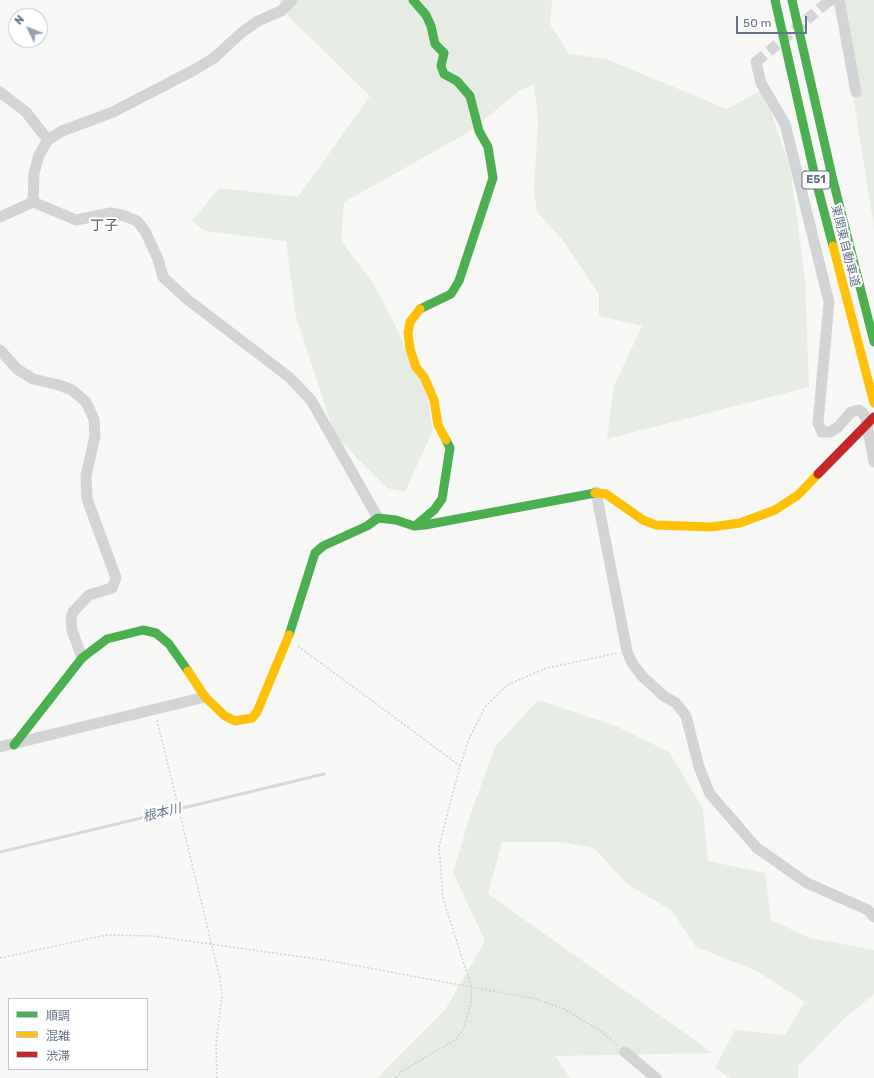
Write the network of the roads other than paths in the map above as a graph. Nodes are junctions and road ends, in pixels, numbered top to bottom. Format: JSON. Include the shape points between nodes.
{"nodes":[{"id":1,"x":292,"y":0,"type":"edge"},
{"id":2,"x":412,"y":0,"type":"edge"},
{"id":3,"x":776,"y":0,"type":"edge"},
{"id":4,"x":792,"y":0,"type":"edge"},
{"id":5,"x":833,"y":0,"type":"edge"},
{"id":6,"x":756,"y":62,"type":"dead end"},
{"id":7,"x":0,"y":92,"type":"edge"},
{"id":8,"x":856,"y":92,"type":"dead end"},
{"id":9,"x":48,"y":140,"type":"junction"},
{"id":10,"x":33,"y":202,"type":"junction"},
{"id":11,"x":0,"y":217,"type":"edge"},
{"id":12,"x":874,"y":342,"type":"edge"},
{"id":13,"x":0,"y":350,"type":"edge"},
{"id":14,"x":874,"y":403,"type":"edge"},
{"id":15,"x":870,"y":421,"type":"edge"},
{"id":16,"x":874,"y":462,"type":"edge"},
{"id":17,"x":596,"y":492,"type":"junction"},
{"id":18,"x":378,"y":518,"type":"junction"},
{"id":19,"x":414,"y":526,"type":"junction"},
{"id":20,"x":82,"y":658,"type":"junction"},
{"id":21,"x":205,"y":697,"type":"junction"},
{"id":22,"x":14,"y":745,"type":"junction"},
{"id":23,"x":0,"y":747,"type":"edge"},
{"id":24,"x":874,"y":918,"type":"edge"},
{"id":25,"x":625,"y":1052,"type":"road end"},
{"id":26,"x":656,"y":1078,"type":"edge"}],
"edges":[{"from":1,"to":9,"type":"street","via":[[281,11],[258,21],[241,33],[214,58],[194,70],[113,112],[62,131]]},
{"from":2,"to":19,"type":"main road","via":[[426,15],[435,44],[444,53],[441,66],[444,74],[457,81],[470,96],[479,131],[488,147],[493,178],[459,281],[451,294],[418,310],[410,322],[410,349],[416,367],[424,377],[434,400],[438,425],[450,448],[442,499],[434,510]]},
{"from":3,"to":14,"type":"main road","name":"東関東自動車道","number":"E51","via":[[795,90]]},
{"from":4,"to":12,"type":"main road","name":"東関東自動車道","number":"E51"},
{"from":5,"to":8,"type":"street"},
{"from":6,"to":15,"type":"street","via":[[760,83],[785,124],[830,302],[818,423],[822,432],[830,432],[855,410],[863,413]]},
{"from":7,"to":9,"type":"street","via":[[26,112]]},
{"from":9,"to":10,"type":"street","via":[[38,155],[34,173]]},
{"from":10,"to":11,"type":"street"},
{"from":10,"to":18,"type":"street","via":[[76,220],[111,213],[137,221],[146,231],[158,259],[162,277],[289,377],[311,400]]},
{"from":13,"to":20,"type":"street","via":[[17,369],[33,379],[59,384],[72,390],[86,402],[94,419],[95,436],[86,476],[87,499],[116,578],[112,588],[89,595],[73,612],[72,630]]},
{"from":15,"to":16,"type":"street"},
{"from":15,"to":17,"type":"main road","via":[[798,495],[775,510],[740,523],[711,527],[656,525],[643,520],[606,494]]},
{"from":17,"to":19,"type":"main road"},
{"from":17,"to":24,"type":"street","via":[[627,651],[642,677],[676,703],[686,716],[699,767],[710,794],[757,848],[807,883],[868,910]]},
{"from":18,"to":19,"type":"main road"},
{"from":18,"to":21,"type":"main road","via":[[367,526],[323,546],[315,554],[288,639],[257,712],[252,718],[235,721],[225,716]]},
{"from":20,"to":21,"type":"main road","via":[[107,639],[143,630],[156,633],[180,658]]},
{"from":20,"to":22,"type":"main road"},
{"from":21,"to":22,"type":"street"},
{"from":22,"to":23,"type":"street"},
{"from":25,"to":26,"type":"street"}]}
